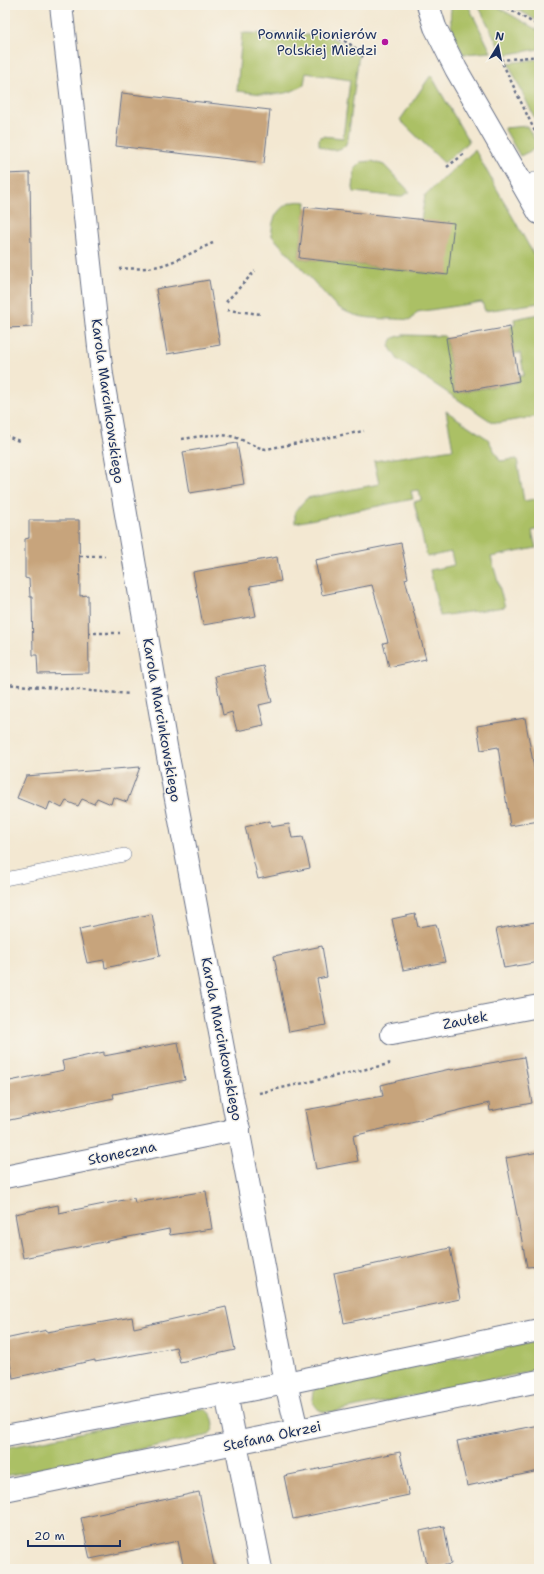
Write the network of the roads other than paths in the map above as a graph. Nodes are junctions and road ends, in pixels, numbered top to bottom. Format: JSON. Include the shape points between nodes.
{"nodes":[{"id":1,"x":61,"y":5,"type":"edge"},
{"id":2,"x":428,"y":5,"type":"edge"},
{"id":3,"x":531,"y":181,"type":"edge"},
{"id":4,"x":539,"y":213,"type":"edge"},
{"id":5,"x":124,"y":855,"type":"dead end"},
{"id":6,"x":5,"y":879,"type":"edge"},
{"id":7,"x":539,"y":1006,"type":"edge"},
{"id":8,"x":392,"y":1034,"type":"road end"},
{"id":9,"x":239,"y":1129,"type":"junction"},
{"id":10,"x":5,"y":1177,"type":"edge"},
{"id":11,"x":539,"y":1330,"type":"edge"},
{"id":12,"x":539,"y":1381,"type":"edge"},
{"id":13,"x":286,"y":1383,"type":"junction"},
{"id":14,"x":226,"y":1394,"type":"junction"},
{"id":15,"x":297,"y":1430,"type":"junction"},
{"id":16,"x":5,"y":1436,"type":"edge"},
{"id":17,"x":236,"y":1444,"type":"junction"},
{"id":18,"x":5,"y":1490,"type":"edge"},
{"id":19,"x":261,"y":1569,"type":"edge"}],
"edges":[{"from":1,"to":9,"type":"street","name":"Karola Marcinkowskiego","via":[[102,375],[164,739]]},
{"from":2,"to":3,"type":"street","via":[[435,27],[456,69]]},
{"from":3,"to":4,"type":"street"},
{"from":5,"to":6,"type":"lane"},
{"from":7,"to":8,"type":"street","name":"Zaułek"},
{"from":9,"to":10,"type":"street","name":"Słoneczna"},
{"from":9,"to":13,"type":"street","name":"Karola Marcinkowskiego"},
{"from":11,"to":13,"type":"street"},
{"from":12,"to":15,"type":"street","name":"Stefana Okrzei"},
{"from":13,"to":14,"type":"street"},
{"from":13,"to":15,"type":"street","name":"Karola Marcinkowskiego"},
{"from":14,"to":16,"type":"street"},
{"from":14,"to":17,"type":"street"},
{"from":15,"to":17,"type":"street","name":"Stefana Okrzei"},
{"from":17,"to":18,"type":"street","name":"Stefana Okrzei"},
{"from":17,"to":19,"type":"street"}]}
